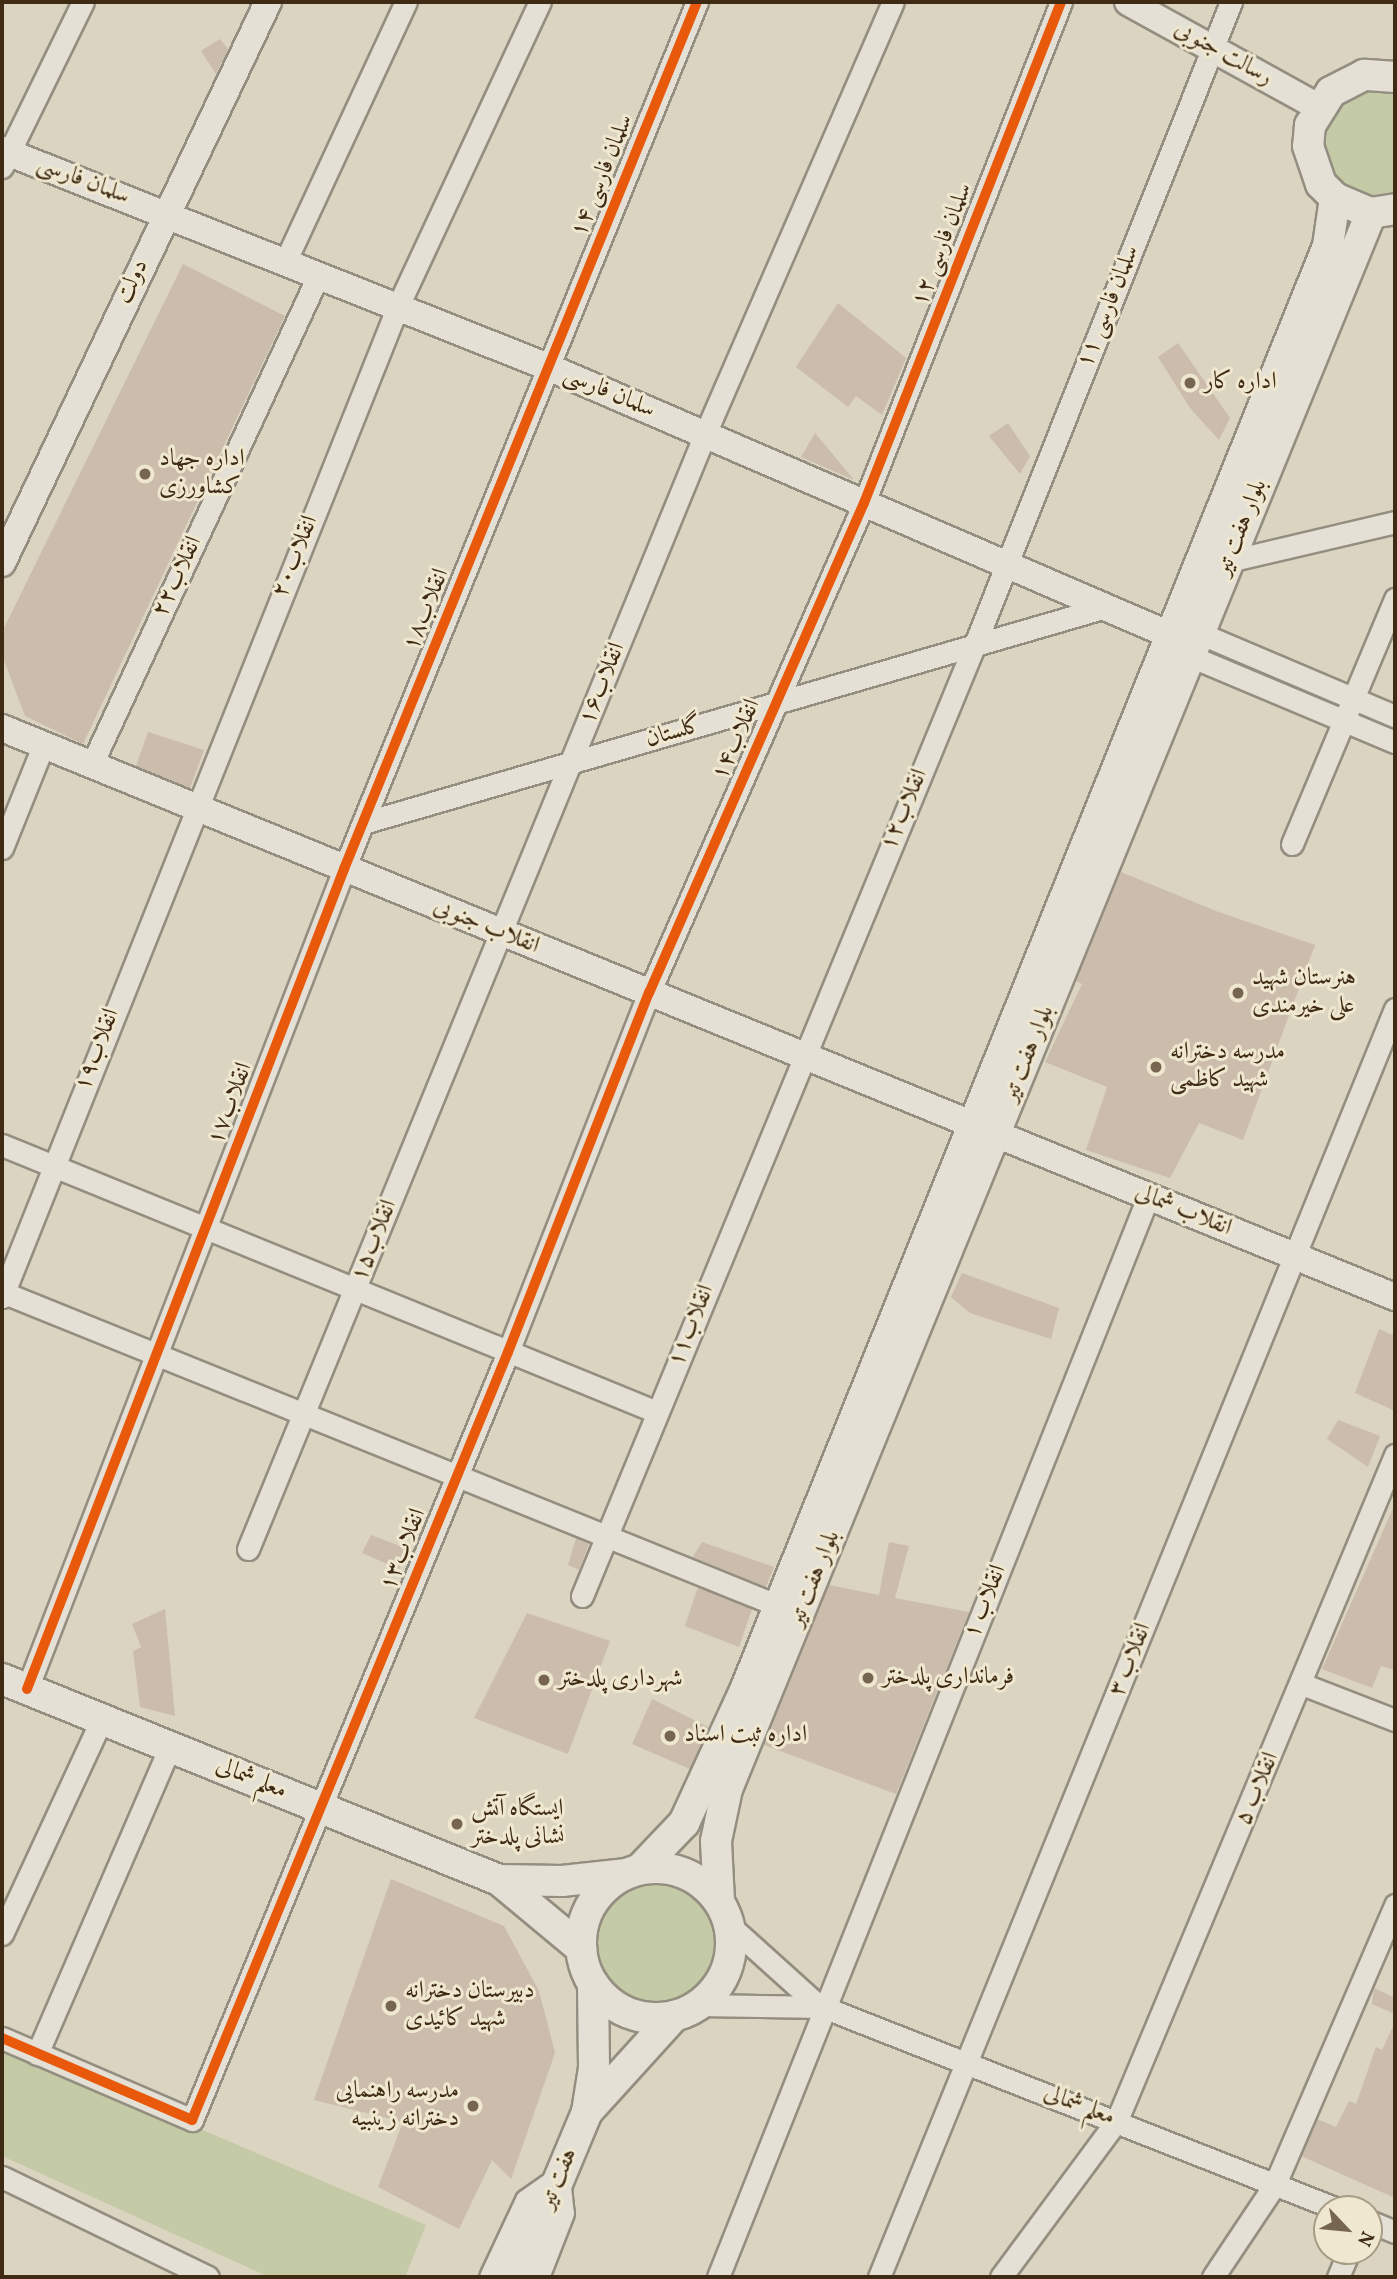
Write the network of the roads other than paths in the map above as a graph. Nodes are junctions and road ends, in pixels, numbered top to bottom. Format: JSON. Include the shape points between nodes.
{"nodes":[{"id":1,"x":83,"y":2,"type":"edge"},
{"id":2,"x":268,"y":2,"type":"edge"},
{"id":3,"x":405,"y":2,"type":"edge"},
{"id":4,"x":540,"y":2,"type":"edge"},
{"id":5,"x":697,"y":2,"type":"edge"},
{"id":6,"x":893,"y":2,"type":"edge"},
{"id":7,"x":1061,"y":2,"type":"edge"},
{"id":8,"x":1128,"y":2,"type":"edge"},
{"id":9,"x":1231,"y":2,"type":"edge"},
{"id":10,"x":1212,"y":48,"type":"junction"},
{"id":11,"x":1391,"y":67,"type":"edge"},
{"id":12,"x":1318,"y":107,"type":"junction"},
{"id":13,"x":4,"y":157,"type":"edge"},
{"id":14,"x":1335,"y":198,"type":"junction"},
{"id":15,"x":1383,"y":211,"type":"edge"},
{"id":16,"x":165,"y":212,"type":"junction"},
{"id":17,"x":286,"y":260,"type":"junction"},
{"id":18,"x":319,"y":274,"type":"junction"},
{"id":19,"x":398,"y":306,"type":"junction"},
{"id":20,"x":548,"y":367,"type":"junction"},
{"id":21,"x":705,"y":435,"type":"junction"},
{"id":22,"x":864,"y":503,"type":"junction"},
{"id":23,"x":1395,"y":522,"type":"edge"},
{"id":24,"x":1229,"y":561,"type":"junction"},
{"id":25,"x":2,"y":564,"type":"edge"},
{"id":26,"x":1006,"y":565,"type":"junction"},
{"id":27,"x":1395,"y":599,"type":"edge"},
{"id":28,"x":1106,"y":607,"type":"junction"},
{"id":29,"x":1187,"y":641,"type":"junction"},
{"id":30,"x":972,"y":649,"type":"junction"},
{"id":31,"x":1355,"y":699,"type":"junction"},
{"id":32,"x":775,"y":704,"type":"junction"},
{"id":33,"x":1395,"y":716,"type":"edge"},
{"id":34,"x":1346,"y":721,"type":"junction"},
{"id":35,"x":2,"y":728,"type":"edge"},
{"id":36,"x":1395,"y":742,"type":"edge"},
{"id":37,"x":43,"y":746,"type":"junction"},
{"id":38,"x":571,"y":763,"type":"junction"},
{"id":39,"x":91,"y":766,"type":"junction"},
{"id":40,"x":194,"y":807,"type":"junction"},
{"id":41,"x":363,"y":823,"type":"junction"},
{"id":42,"x":1292,"y":844,"type":"dead end"},
{"id":43,"x":2,"y":848,"type":"edge"},
{"id":44,"x":344,"y":869,"type":"junction"},
{"id":45,"x":501,"y":933,"type":"junction"},
{"id":46,"x":649,"y":993,"type":"junction"},
{"id":47,"x":1395,"y":1009,"type":"edge"},
{"id":48,"x":802,"y":1055,"type":"junction"},
{"id":49,"x":984,"y":1130,"type":"junction"},
{"id":50,"x":2,"y":1145,"type":"edge"},
{"id":51,"x":53,"y":1166,"type":"junction"},
{"id":52,"x":1149,"y":1197,"type":"junction"},
{"id":53,"x":206,"y":1228,"type":"junction"},
{"id":54,"x":1295,"y":1256,"type":"junction"},
{"id":55,"x":356,"y":1290,"type":"junction"},
{"id":56,"x":2,"y":1293,"type":"edge"},
{"id":57,"x":1395,"y":1297,"type":"edge"},
{"id":58,"x":508,"y":1352,"type":"junction"},
{"id":59,"x":157,"y":1354,"type":"junction"},
{"id":60,"x":657,"y":1412,"type":"junction"},
{"id":61,"x":304,"y":1414,"type":"junction"},
{"id":62,"x":1395,"y":1455,"type":"edge"},
{"id":63,"x":457,"y":1476,"type":"junction"},
{"id":64,"x":606,"y":1536,"type":"junction"},
{"id":65,"x":248,"y":1549,"type":"dead end"},
{"id":66,"x":582,"y":1596,"type":"dead end"},
{"id":67,"x":779,"y":1606,"type":"junction"},
{"id":68,"x":15,"y":1684,"type":"edge"},
{"id":69,"x":1302,"y":1684,"type":"junction"},
{"id":70,"x":102,"y":1719,"type":"junction"},
{"id":71,"x":1395,"y":1720,"type":"edge"},
{"id":72,"x":170,"y":1747,"type":"junction"},
{"id":73,"x":320,"y":1807,"type":"junction"},
{"id":74,"x":633,"y":1872,"type":"junction"},
{"id":75,"x":499,"y":1880,"type":"junction"},
{"id":76,"x":1395,"y":1905,"type":"edge"},
{"id":77,"x":724,"y":1913,"type":"junction"},
{"id":78,"x":2,"y":1934,"type":"edge"},
{"id":79,"x":581,"y":1948,"type":"junction"},
{"id":80,"x":593,"y":1984,"type":"junction"},
{"id":81,"x":821,"y":2007,"type":"junction"},
{"id":82,"x":686,"y":2010,"type":"junction"},
{"id":83,"x":2,"y":2038,"type":"edge"},
{"id":84,"x":37,"y":2053,"type":"junction"},
{"id":85,"x":966,"y":2063,"type":"junction"},
{"id":86,"x":587,"y":2112,"type":"junction"},
{"id":87,"x":1117,"y":2120,"type":"junction"},
{"id":88,"x":2,"y":2177,"type":"edge"},
{"id":89,"x":559,"y":2178,"type":"junction"},
{"id":90,"x":1275,"y":2185,"type":"junction"},
{"id":91,"x":1313,"y":2200,"type":"edge"},
{"id":92,"x":208,"y":2277,"type":"edge"},
{"id":93,"x":490,"y":2277,"type":"edge"},
{"id":94,"x":518,"y":2277,"type":"edge"},
{"id":95,"x":538,"y":2277,"type":"edge"},
{"id":96,"x":718,"y":2277,"type":"edge"},
{"id":97,"x":879,"y":2277,"type":"edge"},
{"id":98,"x":1001,"y":2277,"type":"edge"},
{"id":99,"x":1213,"y":2277,"type":"edge"}],
"edges":[{"from":1,"to":13,"type":"street"},
{"from":2,"to":16,"type":"street","name":"دولت"},
{"from":3,"to":17,"type":"street"},
{"from":4,"to":19,"type":"street","name":"انقلاب۲۰"},
{"from":5,"to":20,"type":"street","name":"سلمان فارسی ۱۴"},
{"from":6,"to":21,"type":"street","name":"انقلاب۱۶"},
{"from":7,"to":22,"type":"street","name":"سلمان فارسی ۱۲"},
{"from":8,"to":10,"type":"street","name":"رسالت جنوبی"},
{"from":9,"to":10,"type":"street","name":"سلمان فارسی ۱۱"},
{"from":10,"to":12,"type":"street","name":"رسالت جنوبی"},
{"from":10,"to":26,"type":"street","name":"سلمان فارسی ۱۱"},
{"from":11,"to":12,"type":"main road","via":[[1346,81]]},
{"from":12,"to":14,"type":"main road","via":[[1310,125],[1310,156],[1321,184]]},
{"from":13,"to":16,"type":"street","name":"سلمان فارسی"},
{"from":14,"to":15,"type":"main road"},
{"from":14,"to":29,"type":"main road","name":"بلوار هفت تیر","via":[[1328,246]]},
{"from":15,"to":24,"type":"main road","name":"بلوار هفت تیر"},
{"from":16,"to":17,"type":"street","name":"سلمان فارسی"},
{"from":16,"to":25,"type":"street","name":"دولت"},
{"from":17,"to":18,"type":"street","name":"سلمان فارسی"},
{"from":18,"to":19,"type":"street","name":"سلمان فارسی"},
{"from":18,"to":39,"type":"street","name":"انقلاب۲۲"},
{"from":19,"to":20,"type":"street","name":"سلمان فارسی"},
{"from":19,"to":40,"type":"street","name":"انقلاب۲۰"},
{"from":20,"to":21,"type":"street","name":"سلمان فارسی"},
{"from":20,"to":41,"type":"street","name":"انقلاب۱۸"},
{"from":21,"to":22,"type":"street","name":"سلمان فارسی"},
{"from":21,"to":38,"type":"street","name":"انقلاب۱۶"},
{"from":22,"to":26,"type":"street","name":"سلمان فارسی"},
{"from":22,"to":32,"type":"street","name":"انقلاب۱۴"},
{"from":23,"to":24,"type":"street"},
{"from":24,"to":29,"type":"main road","name":"بلوار هفت تیر"},
{"from":26,"to":28,"type":"street","name":"سلمان فارسی"},
{"from":26,"to":30,"type":"street","name":"انقلاب۱۲"},
{"from":27,"to":31,"type":"street"},
{"from":28,"to":29,"type":"street","name":"سلمان فارسی"},
{"from":28,"to":30,"type":"street","name":"گلستان"},
{"from":29,"to":31,"type":"street"},
{"from":29,"to":34,"type":"street"},
{"from":29,"to":49,"type":"main road","name":"بلوار هفت تیر"},
{"from":30,"to":32,"type":"street","name":"گلستان"},
{"from":30,"to":48,"type":"street","name":"انقلاب۱۲"},
{"from":31,"to":33,"type":"street"},
{"from":31,"to":34,"type":"street"},
{"from":32,"to":38,"type":"street","name":"گلستان"},
{"from":32,"to":46,"type":"street","name":"انقلاب۱۴"},
{"from":34,"to":36,"type":"street"},
{"from":34,"to":42,"type":"street"},
{"from":35,"to":37,"type":"street","name":"انقلاب جنوبی"},
{"from":37,"to":39,"type":"street","name":"انقلاب جنوبی"},
{"from":37,"to":43,"type":"street"},
{"from":38,"to":41,"type":"street","name":"گلستان"},
{"from":38,"to":45,"type":"street","name":"انقلاب۱۶"},
{"from":39,"to":40,"type":"street","name":"انقلاب جنوبی"},
{"from":40,"to":44,"type":"street","name":"انقلاب جنوبی"},
{"from":40,"to":51,"type":"street","name":"انقلاب۱۹"},
{"from":41,"to":44,"type":"street","name":"انقلاب۱۸"},
{"from":44,"to":45,"type":"street","name":"انقلاب جنوبی"},
{"from":44,"to":53,"type":"street","name":"انقلاب۱۷"},
{"from":45,"to":46,"type":"street","name":"انقلاب جنوبی"},
{"from":45,"to":55,"type":"street","name":"انقلاب۱۵"},
{"from":46,"to":48,"type":"street","name":"انقلاب جنوبی"},
{"from":46,"to":58,"type":"street","name":"انقلاب۱۳"},
{"from":47,"to":54,"type":"street","name":"انقلاب ۳"},
{"from":48,"to":49,"type":"street","name":"انقلاب جنوبی"},
{"from":48,"to":60,"type":"street","name":"انقلاب۱۱"},
{"from":49,"to":52,"type":"street","name":"انقلاب شمالی"},
{"from":49,"to":67,"type":"main road","name":"بلوار هفت تیر"},
{"from":49,"to":77,"type":"main road","name":"بلوار هفت تیر","via":[[727,1789],[716,1841]]},
{"from":50,"to":51,"type":"street"},
{"from":51,"to":53,"type":"street"},
{"from":51,"to":56,"type":"street","name":"انقلاب۱۹"},
{"from":52,"to":54,"type":"street","name":"انقلاب شمالی"},
{"from":52,"to":81,"type":"street","name":"انقلاب ۱"},
{"from":53,"to":55,"type":"street"},
{"from":53,"to":59,"type":"street","name":"انقلاب۱۷"},
{"from":54,"to":57,"type":"street","name":"انقلاب شمالی"},
{"from":54,"to":85,"type":"street","name":"انقلاب ۳"},
{"from":55,"to":58,"type":"street"},
{"from":55,"to":61,"type":"street","name":"انقلاب۱۵"},
{"from":56,"to":59,"type":"street"},
{"from":58,"to":60,"type":"street"},
{"from":58,"to":63,"type":"street","name":"انقلاب۱۳"},
{"from":59,"to":61,"type":"street"},
{"from":59,"to":68,"type":"street","name":"انقلاب۱۷"},
{"from":60,"to":64,"type":"street","name":"انقلاب۱۱"},
{"from":61,"to":63,"type":"street"},
{"from":61,"to":65,"type":"street","name":"انقلاب۱۵"},
{"from":62,"to":69,"type":"street","name":"انقلاب ۵"},
{"from":63,"to":64,"type":"street"},
{"from":63,"to":73,"type":"street","name":"انقلاب۱۳"},
{"from":64,"to":66,"type":"street","name":"انقلاب۱۱"},
{"from":64,"to":67,"type":"street"},
{"from":67,"to":74,"type":"main road","name":"بلوار هفت تیر","via":[[684,1823]]},
{"from":68,"to":70,"type":"main road","name":"معلم شمالی"},
{"from":69,"to":71,"type":"street"},
{"from":69,"to":87,"type":"street","name":"انقلاب ۵"},
{"from":70,"to":72,"type":"main road","name":"معلم شمالی"},
{"from":70,"to":78,"type":"street"},
{"from":72,"to":73,"type":"main road","name":"معلم شمالی"},
{"from":72,"to":84,"type":"street"},
{"from":73,"to":75,"type":"main road","name":"معلم شمالی"},
{"from":73,"to":84,"type":"street","name":"انقلاب۱۳","via":[[192,2120]]},
{"from":74,"to":75,"type":"main road","via":[[562,1881]]},
{"from":74,"to":77,"type":"main road","via":[[663,1868],[684,1873],[704,1884]]},
{"from":74,"to":79,"type":"main road","via":[[591,1904]]},
{"from":75,"to":79,"type":"main road"},
{"from":76,"to":90,"type":"street"},
{"from":77,"to":81,"type":"street"},
{"from":77,"to":82,"type":"main road","via":[[726,1970],[715,1989]]},
{"from":79,"to":80,"type":"main road"},
{"from":80,"to":82,"type":"main road","via":[[608,2001],[629,2013],[651,2018]]},
{"from":80,"to":86,"type":"main road","via":[[594,2068]]},
{"from":81,"to":82,"type":"street"},
{"from":81,"to":85,"type":"street","name":"معلم شمالی"},
{"from":81,"to":96,"type":"street","name":"انقلاب ۱"},
{"from":82,"to":86,"type":"main road"},
{"from":83,"to":84,"type":"street"},
{"from":85,"to":87,"type":"street","name":"معلم شمالی"},
{"from":85,"to":97,"type":"street","name":"انقلاب ۳"},
{"from":86,"to":89,"type":"main road","name":"هفت تیر"},
{"from":87,"to":90,"type":"street","name":"معلم شمالی"},
{"from":87,"to":98,"type":"street","name":"انقلاب ۵"},
{"from":88,"to":92,"type":"street"},
{"from":89,"to":93,"type":"street","via":[[526,2200]]},
{"from":89,"to":94,"type":"main road","name":"هفت تیر"},
{"from":89,"to":95,"type":"street","via":[[563,2213]]},
{"from":90,"to":91,"type":"street","name":"معلم شمالی"},
{"from":90,"to":99,"type":"street"}]}
